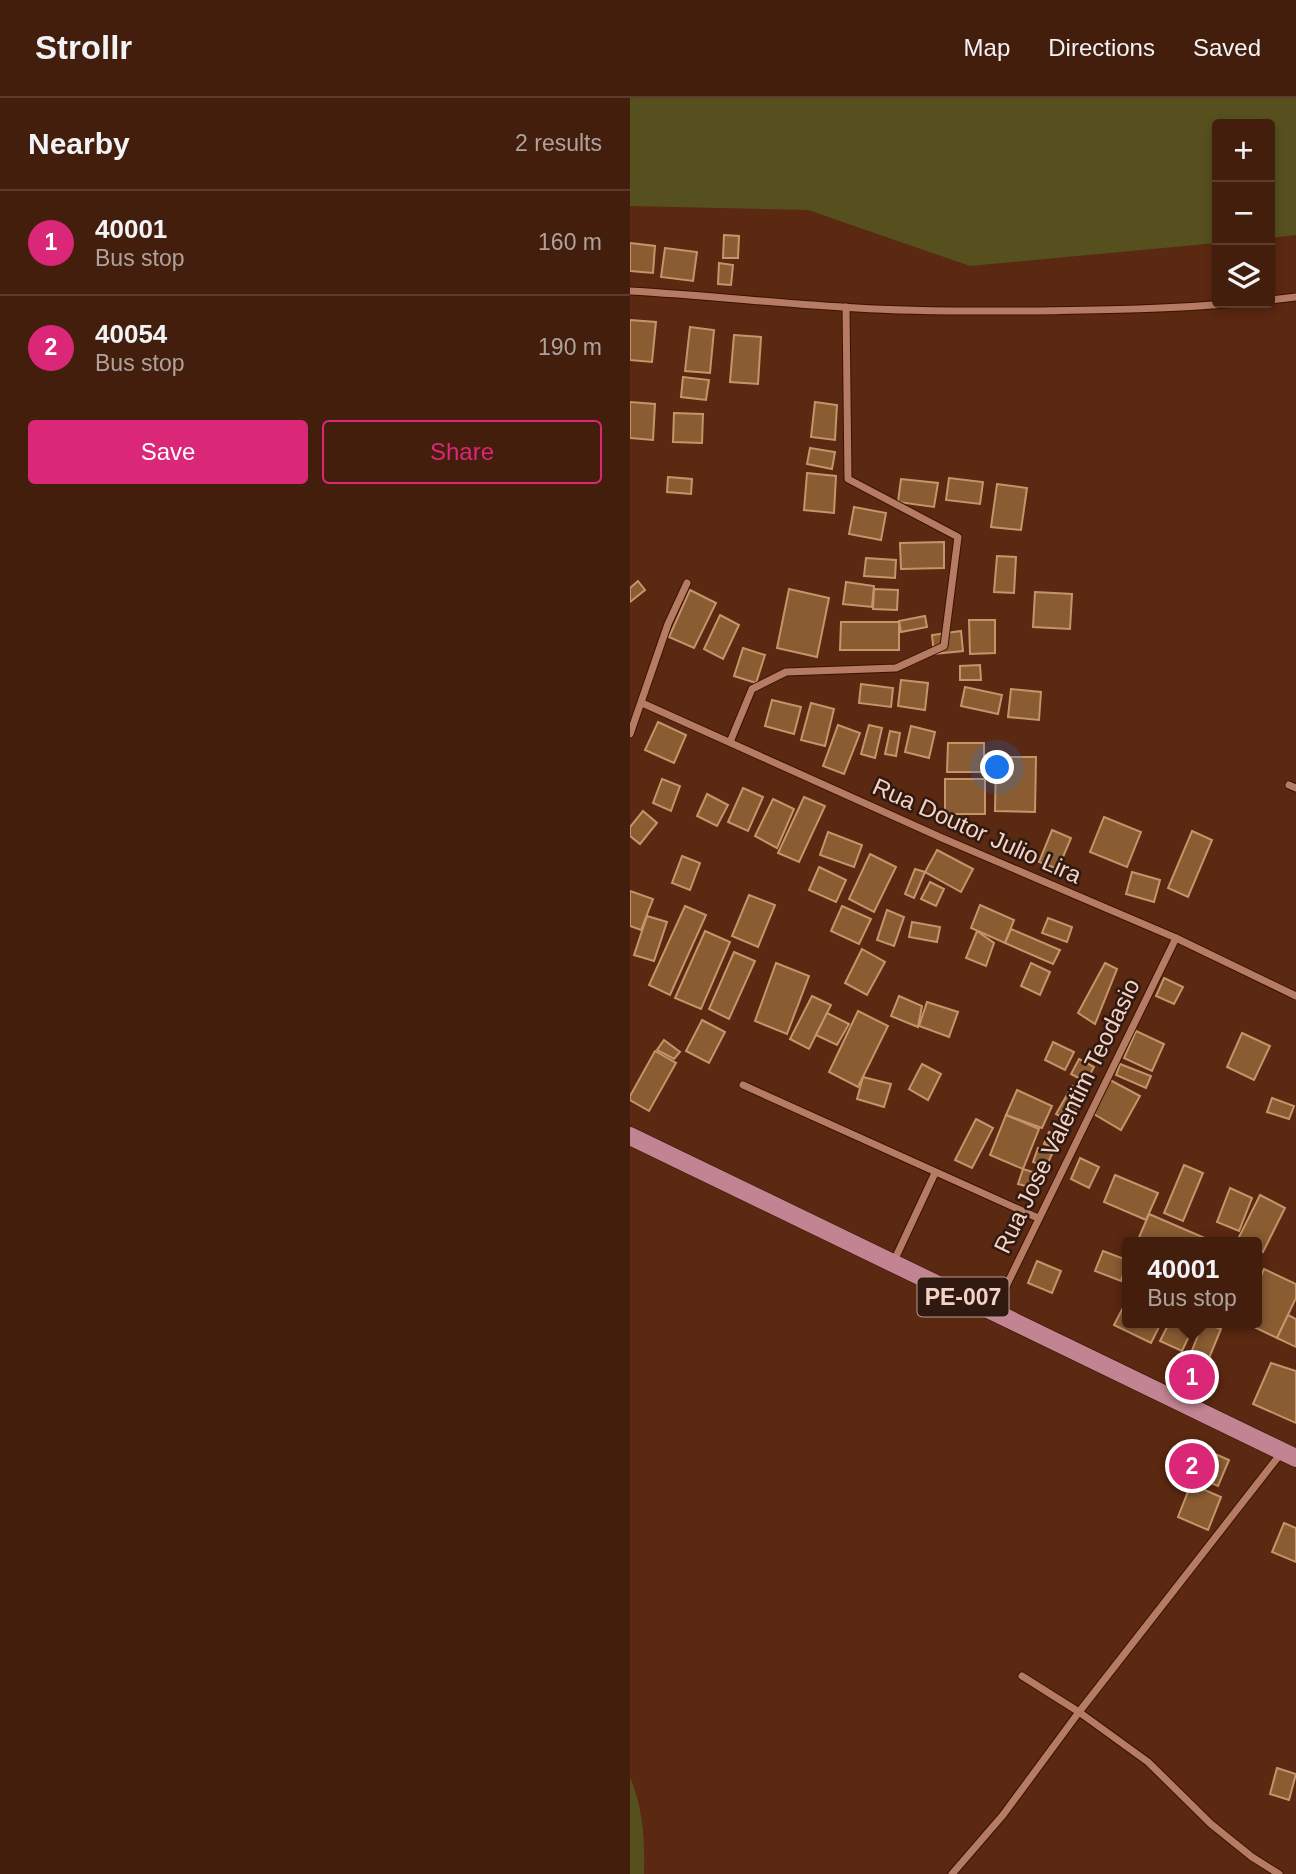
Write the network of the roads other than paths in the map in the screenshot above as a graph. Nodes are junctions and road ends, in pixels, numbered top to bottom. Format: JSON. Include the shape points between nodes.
{"nodes":[{"id":1,"x":630,"y":291,"type":"edge"},
{"id":2,"x":1296,"y":297,"type":"edge"},
{"id":3,"x":1275,"y":299,"type":"edge"},
{"id":4,"x":1212,"y":305,"type":"edge"},
{"id":5,"x":846,"y":307,"type":"junction"},
{"id":6,"x":687,"y":583,"type":"dead end"},
{"id":7,"x":642,"y":703,"type":"junction"},
{"id":8,"x":630,"y":734,"type":"edge"},
{"id":9,"x":730,"y":742,"type":"junction"},
{"id":10,"x":1176,"y":938,"type":"junction"},
{"id":11,"x":1296,"y":996,"type":"edge"},
{"id":12,"x":743,"y":1085,"type":"dead end"},
{"id":13,"x":630,"y":1136,"type":"edge"},
{"id":14,"x":935,"y":1173,"type":"junction"},
{"id":15,"x":1038,"y":1219,"type":"junction"},
{"id":16,"x":893,"y":1264,"type":"junction"},
{"id":17,"x":995,"y":1311,"type":"junction"},
{"id":18,"x":1289,"y":1455,"type":"edge"},
{"id":19,"x":1022,"y":1676,"type":"dead end"},
{"id":20,"x":1079,"y":1712,"type":"junction"},
{"id":21,"x":952,"y":1874,"type":"edge"},
{"id":22,"x":1279,"y":1874,"type":"edge"}],
"edges":[{"from":1,"to":5,"type":"street"},
{"from":2,"to":3,"type":"street"},
{"from":4,"to":5,"type":"street","via":[[925,312]]},
{"from":5,"to":9,"type":"street","via":[[848,479],[958,537],[944,646],[896,668],[786,672],[752,689]]},
{"from":6,"to":7,"type":"street"},
{"from":7,"to":8,"type":"street"},
{"from":7,"to":9,"type":"street","name":"Rua Doutor Julio Lira"},
{"from":9,"to":10,"type":"street","name":"Rua Doutor Julio Lira"},
{"from":10,"to":11,"type":"street","name":"Rua Doutor Julio Lira"},
{"from":10,"to":15,"type":"street","name":"Rua Jose Valentim Teodasio"},
{"from":12,"to":14,"type":"street"},
{"from":13,"to":16,"type":"main road","number":"PE-007"},
{"from":14,"to":15,"type":"street"},
{"from":14,"to":16,"type":"street"},
{"from":15,"to":17,"type":"street","name":"Rua Jose Valentim Teodasio"},
{"from":16,"to":17,"type":"main road","number":"PE-007"},
{"from":17,"to":18,"type":"main road","number":"PE-007"},
{"from":18,"to":20,"type":"street"},
{"from":19,"to":20,"type":"street"},
{"from":20,"to":21,"type":"street","via":[[1003,1815]]},
{"from":20,"to":22,"type":"street","via":[[1148,1762],[1219,1831]]}]}
